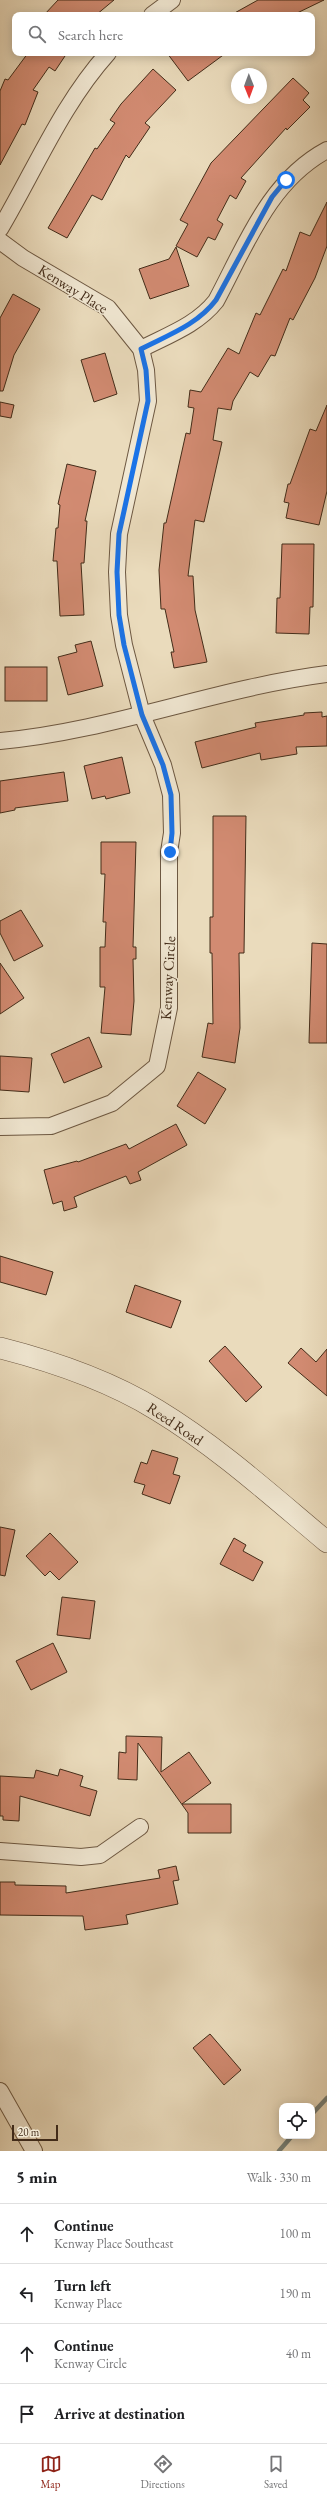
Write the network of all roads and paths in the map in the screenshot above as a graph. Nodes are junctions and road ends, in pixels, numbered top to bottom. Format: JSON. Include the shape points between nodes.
{"nodes":[{"id":1,"x":172,"y":0,"type":"edge"},
{"id":2,"x":156,"y":12,"type":"edge"},
{"id":3,"x":106,"y":56,"type":"edge"},
{"id":4,"x":327,"y":150,"type":"edge"},
{"id":5,"x":0,"y":228,"type":"edge"},
{"id":6,"x":0,"y":241,"type":"edge"},
{"id":7,"x":141,"y":349,"type":"junction"},
{"id":8,"x":327,"y":674,"type":"edge"},
{"id":9,"x":142,"y":715,"type":"junction"},
{"id":10,"x":0,"y":741,"type":"edge"},
{"id":11,"x":163,"y":765,"type":"joint"},
{"id":12,"x":0,"y":1127,"type":"edge"},
{"id":13,"x":0,"y":1348,"type":"edge"},
{"id":14,"x":327,"y":1542,"type":"edge"},
{"id":15,"x":140,"y":1827,"type":"dead end"},
{"id":16,"x":0,"y":1851,"type":"edge"},
{"id":17,"x":0,"y":2091,"type":"edge"},
{"id":18,"x":34,"y":2151,"type":"edge"}],
"edges":[{"from":1,"to":2,"type":"street"},
{"from":3,"to":5,"type":"street","via":[[56,127]]},
{"from":4,"to":7,"type":"street","via":[[300,168],[272,197],[208,311],[190,325]]},
{"from":6,"to":7,"type":"street","name":"Kenway Place","via":[[23,258],[108,308]]},
{"from":7,"to":9,"type":"street","name":"Kenway Place","via":[[146,370],[148,401],[119,534],[117,572],[119,615],[124,645]]},
{"from":8,"to":9,"type":"street","via":[[236,690]]},
{"from":9,"to":10,"type":"street","via":[[56,734]]},
{"from":9,"to":11,"type":"street","name":"Kenway Place"},
{"from":11,"to":12,"type":"street","name":"Kenway Circle","via":[[171,802],[169,1008],[156,1066],[112,1102],[51,1126]]},
{"from":13,"to":14,"type":"street","name":"Reed Road","via":[[62,1365],[157,1410],[225,1458]]},
{"from":15,"to":16,"type":"street","via":[[100,1855],[81,1857]]},
{"from":17,"to":18,"type":"street"}]}
